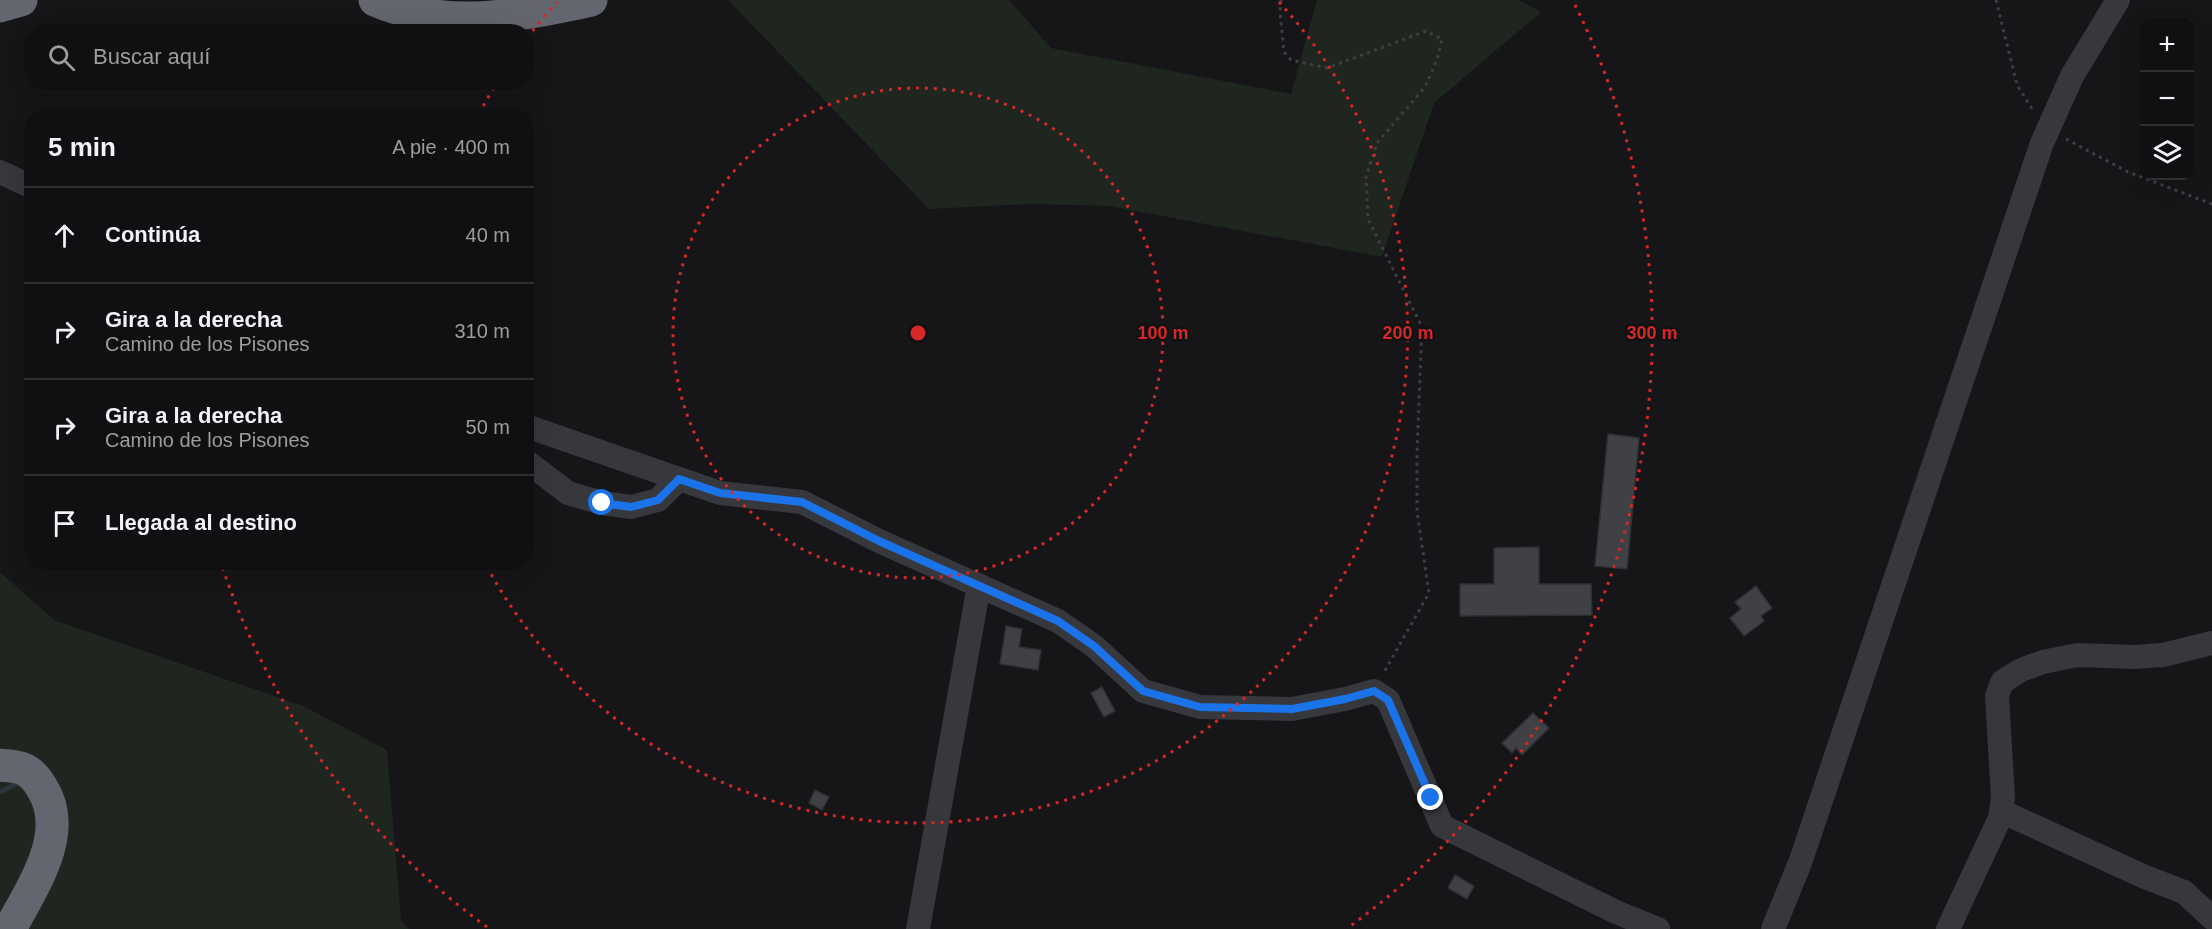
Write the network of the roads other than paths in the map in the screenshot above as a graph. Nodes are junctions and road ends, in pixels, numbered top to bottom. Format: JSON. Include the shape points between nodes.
{"nodes":[{"id":1,"x":21,"y":0,"type":"edge"},
{"id":2,"x":375,"y":0,"type":"edge"},
{"id":3,"x":591,"y":0,"type":"edge"},
{"id":4,"x":2118,"y":0,"type":"edge"},
{"id":5,"x":0,"y":6,"type":"edge"},
{"id":6,"x":0,"y":172,"type":"edge"},
{"id":7,"x":24,"y":183,"type":"edge"},
{"id":8,"x":534,"y":429,"type":"edge"},
{"id":9,"x":534,"y":467,"type":"edge"},
{"id":10,"x":679,"y":479,"type":"junction"},
{"id":11,"x":979,"y":585,"type":"junction"},
{"id":12,"x":2212,"y":643,"type":"edge"},
{"id":13,"x":12,"y":767,"type":"edge"},
{"id":14,"x":2001,"y":812,"type":"junction"},
{"id":15,"x":2212,"y":918,"type":"edge"},
{"id":16,"x":10,"y":929,"type":"edge"},
{"id":17,"x":918,"y":929,"type":"edge"},
{"id":18,"x":1658,"y":929,"type":"edge"},
{"id":19,"x":1773,"y":929,"type":"edge"},
{"id":20,"x":1948,"y":929,"type":"edge"}],
"edges":[{"from":1,"to":5,"type":"highway"},
{"from":2,"to":3,"type":"highway","via":[[436,17],[479,19]]},
{"from":4,"to":19,"type":"street","bridge":true,"via":[[2072,76],[2039,153],[1800,863]]},
{"from":6,"to":7,"type":"street"},
{"from":8,"to":10,"type":"street"},
{"from":9,"to":10,"type":"street","via":[[568,494],[631,507],[658,500]]},
{"from":10,"to":11,"type":"street","via":[[720,493],[802,502]]},
{"from":11,"to":17,"type":"street"},
{"from":11,"to":18,"type":"street","via":[[1058,621],[1094,646],[1143,691],[1200,707],[1292,709],[1374,691],[1388,700],[1442,826]]},
{"from":12,"to":14,"type":"street","via":[[2163,655],[2077,655],[2043,662],[2002,682],[1997,696]]},
{"from":13,"to":16,"type":"highway","via":[[37,780],[48,797],[52,822],[49,850]]},
{"from":14,"to":15,"type":"street","via":[[2184,892]]},
{"from":14,"to":20,"type":"street"}]}
